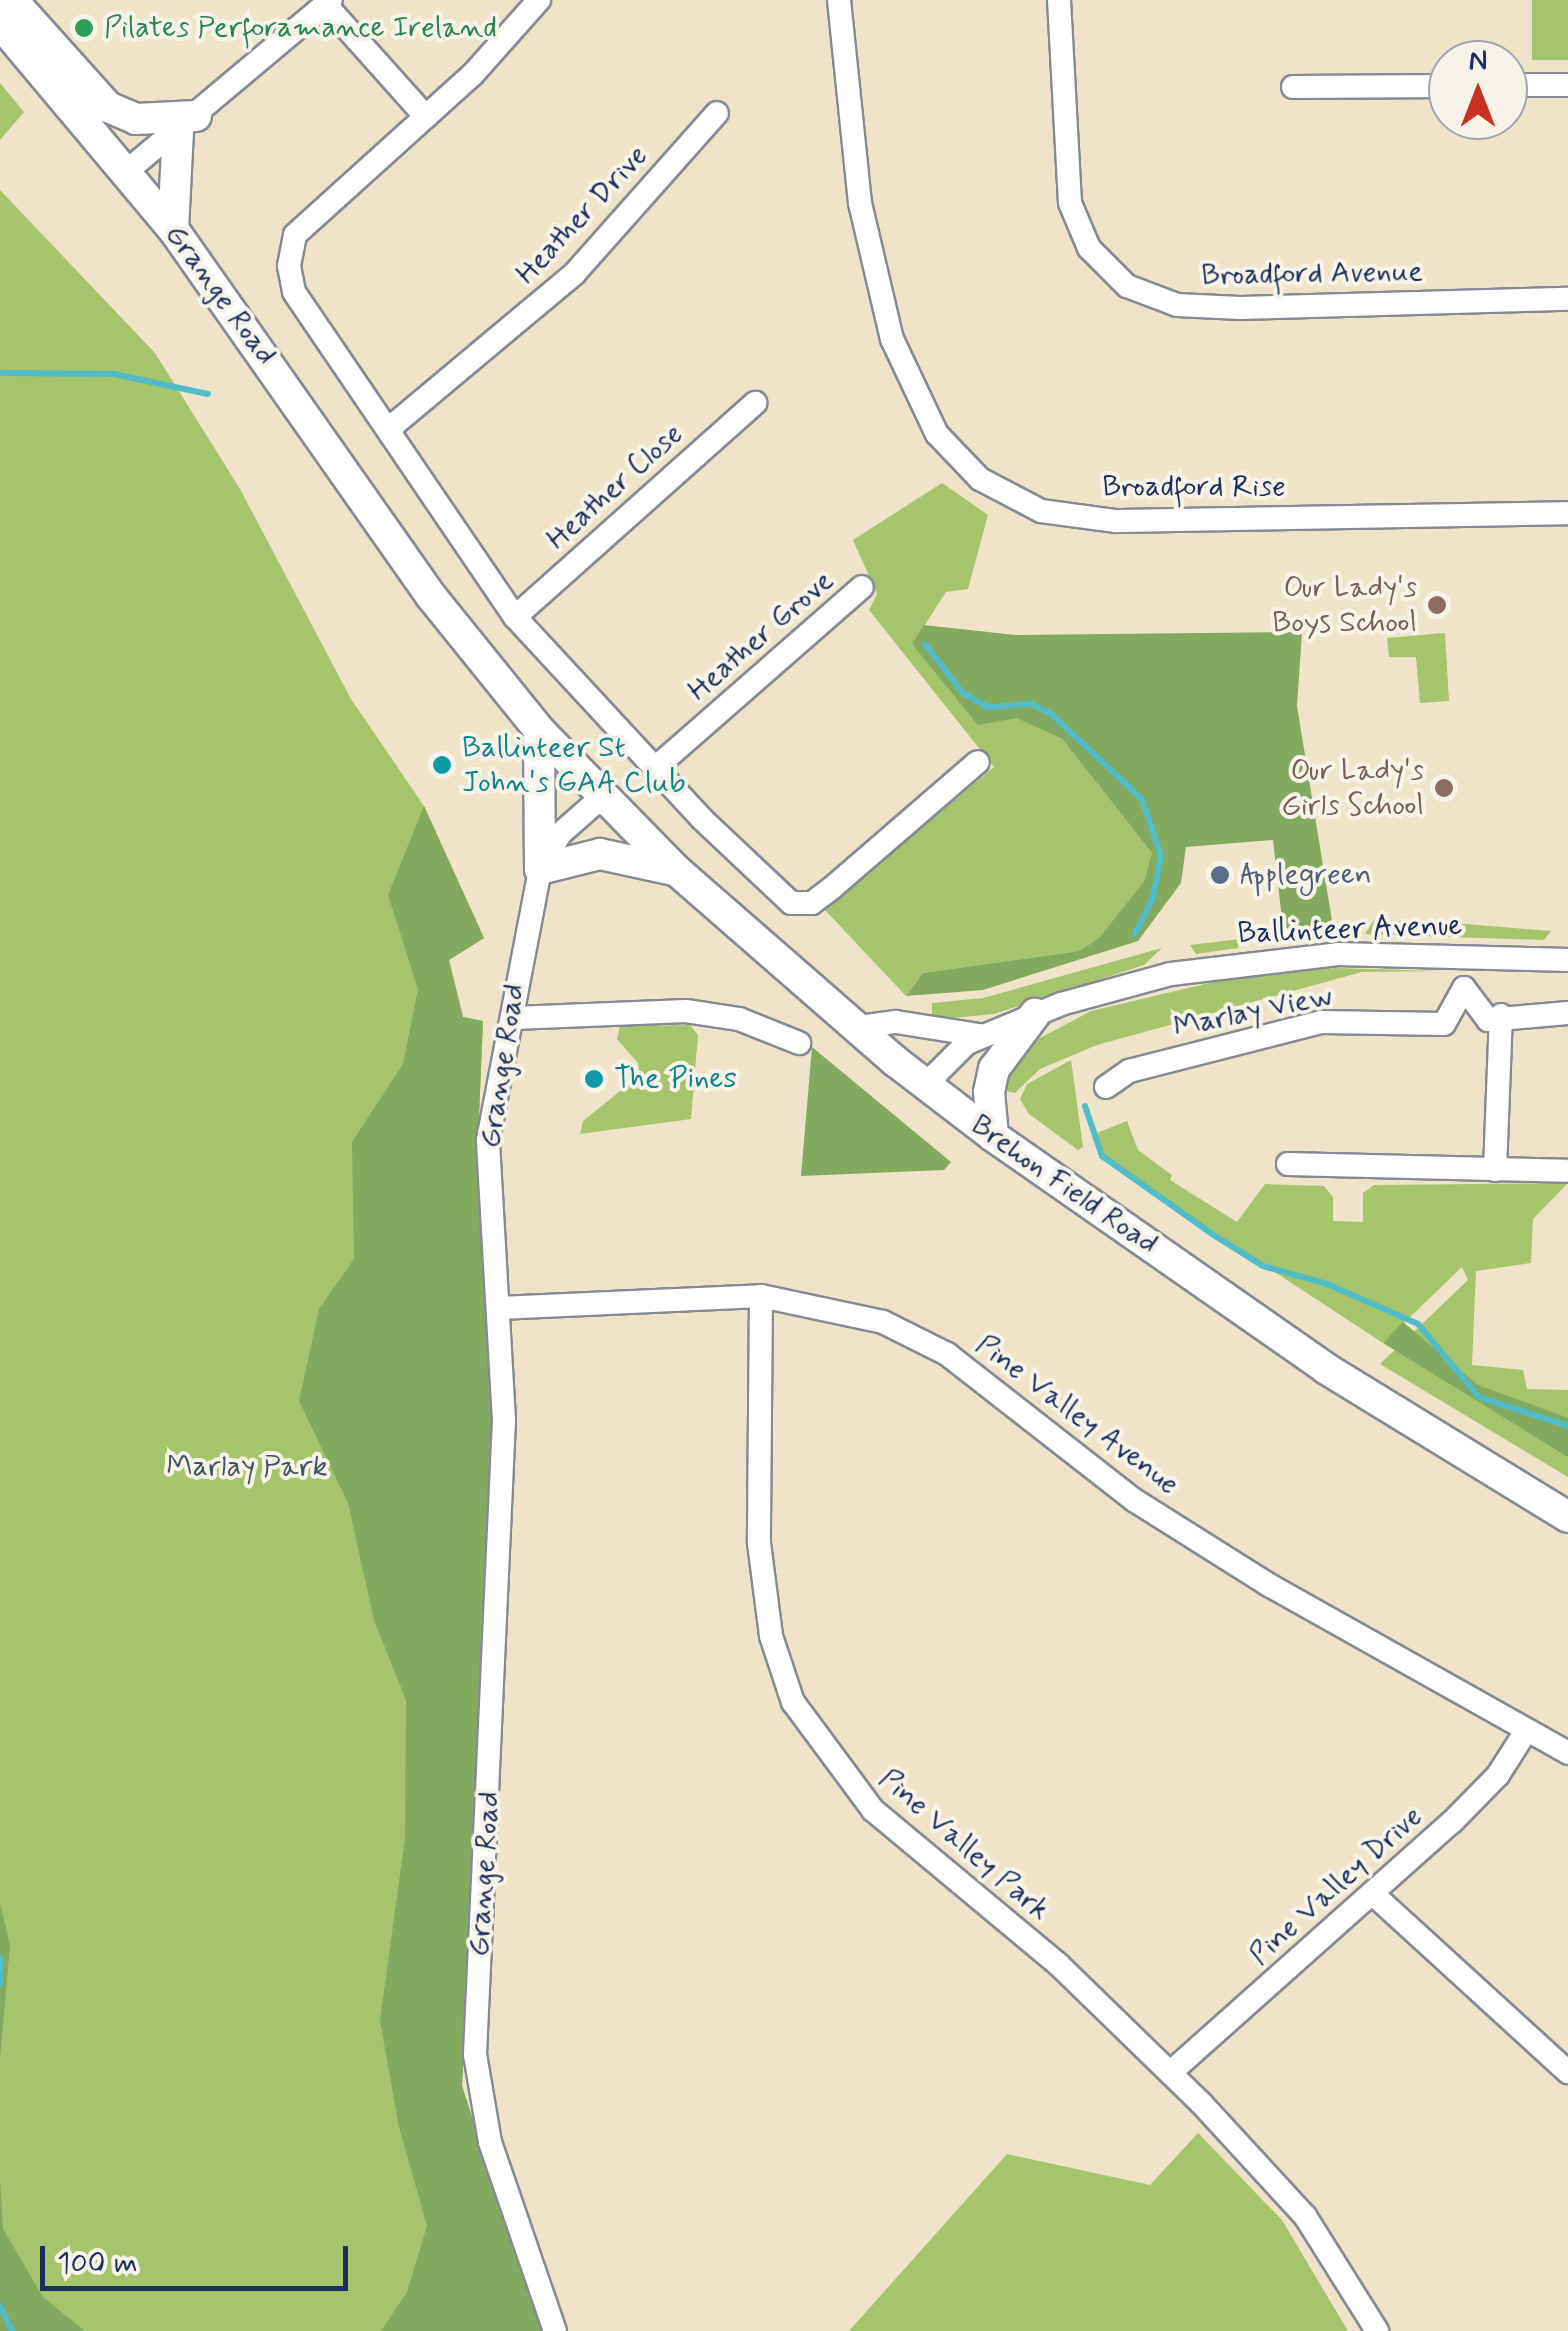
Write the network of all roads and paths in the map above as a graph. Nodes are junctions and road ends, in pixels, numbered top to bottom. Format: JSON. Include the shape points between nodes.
{"nodes":[{"id":1,"x":12,"y":0,"type":"edge"},
{"id":2,"x":539,"y":0,"type":"edge"},
{"id":3,"x":839,"y":0,"type":"edge"},
{"id":4,"x":1059,"y":0,"type":"edge"},
{"id":5,"x":329,"y":2,"type":"edge"},
{"id":6,"x":0,"y":23,"type":"edge"},
{"id":7,"x":1568,"y":84,"type":"edge"},
{"id":8,"x":1528,"y":85,"type":"edge"},
{"id":9,"x":1428,"y":86,"type":"edge"},
{"id":10,"x":1292,"y":87,"type":"dead end"},
{"id":11,"x":717,"y":112,"type":"dead end"},
{"id":12,"x":426,"y":117,"type":"junction"},
{"id":13,"x":187,"y":123,"type":"junction"},
{"id":14,"x":127,"y":171,"type":"junction"},
{"id":15,"x":173,"y":229,"type":"junction"},
{"id":16,"x":1568,"y":299,"type":"edge"},
{"id":17,"x":755,"y":402,"type":"dead end"},
{"id":18,"x":391,"y":427,"type":"junction"},
{"id":19,"x":1568,"y":513,"type":"edge"},
{"id":20,"x":862,"y":587,"type":"dead end"},
{"id":21,"x":515,"y":617,"type":"junction"},
{"id":22,"x":539,"y":730,"type":"junction"},
{"id":23,"x":978,"y":762,"type":"dead end"},
{"id":24,"x":654,"y":769,"type":"junction"},
{"id":25,"x":602,"y":796,"type":"junction"},
{"id":26,"x":540,"y":869,"type":"junction"},
{"id":27,"x":676,"y":870,"type":"junction"},
{"id":28,"x":1466,"y":956,"type":"junction"},
{"id":29,"x":1568,"y":960,"type":"edge"},
{"id":30,"x":1464,"y":988,"type":"junction"},
{"id":31,"x":1568,"y":1013,"type":"edge"},
{"id":32,"x":1035,"y":1014,"type":"junction"},
{"id":33,"x":1501,"y":1015,"type":"junction"},
{"id":34,"x":514,"y":1018,"type":"junction"},
{"id":35,"x":859,"y":1027,"type":"junction"},
{"id":36,"x":984,"y":1036,"type":"junction"},
{"id":37,"x":799,"y":1043,"type":"dead end"},
{"id":38,"x":924,"y":1085,"type":"junction"},
{"id":39,"x":1106,"y":1087,"type":"dead end"},
{"id":40,"x":993,"y":1136,"type":"junction"},
{"id":41,"x":1288,"y":1164,"type":"dead end"},
{"id":42,"x":1495,"y":1170,"type":"junction"},
{"id":43,"x":1565,"y":1171,"type":"dead end"},
{"id":44,"x":761,"y":1296,"type":"junction"},
{"id":45,"x":499,"y":1308,"type":"junction"},
{"id":46,"x":1568,"y":1517,"type":"edge"},
{"id":47,"x":1526,"y":1731,"type":"junction"},
{"id":48,"x":1568,"y":1753,"type":"edge"},
{"id":49,"x":1374,"y":1894,"type":"junction"},
{"id":50,"x":1171,"y":2072,"type":"junction"},
{"id":51,"x":1568,"y":2072,"type":"edge"},
{"id":52,"x":555,"y":2331,"type":"edge"},
{"id":53,"x":1377,"y":2331,"type":"edge"}],
"edges":[{"from":1,"to":13,"type":"main road","via":[[108,108],[136,119]]},
{"from":2,"to":12,"type":"street"},
{"from":3,"to":19,"type":"street","name":"Broadford Rise","via":[[860,203],[892,339],[938,434],[980,478],[1041,511],[1116,521]]},
{"from":4,"to":16,"type":"street","name":"Broadford Avenue","via":[[1070,203],[1089,248],[1127,286],[1177,305],[1240,308]]},
{"from":5,"to":12,"type":"street"},
{"from":5,"to":13,"type":"street"},
{"from":6,"to":14,"type":"main road","name":"Grange Road"},
{"from":7,"to":8,"type":"street"},
{"from":9,"to":10,"type":"street"},
{"from":11,"to":18,"type":"street","name":"Heather Drive","via":[[574,274]]},
{"from":12,"to":18,"type":"street","via":[[295,235],[289,266],[294,292]]},
{"from":13,"to":14,"type":"street"},
{"from":13,"to":15,"type":"main road"},
{"from":14,"to":15,"type":"main road","name":"Grange Road"},
{"from":15,"to":22,"type":"main road","name":"Grange Road","via":[[432,596]]},
{"from":17,"to":21,"type":"street","name":"Heather Close"},
{"from":18,"to":21,"type":"street"},
{"from":20,"to":24,"type":"street","name":"Heather Grove"},
{"from":21,"to":24,"type":"street"},
{"from":22,"to":25,"type":"main road","name":"Grange Road"},
{"from":22,"to":26,"type":"main road"},
{"from":23,"to":24,"type":"street","via":[[812,903],[791,903],[778,893]]},
{"from":25,"to":26,"type":"street","name":"Grange Road","via":[[560,834]]},
{"from":25,"to":27,"type":"main road","name":"Brehon Field Road"},
{"from":26,"to":27,"type":"main road","via":[[600,854]]},
{"from":26,"to":34,"type":"street","name":"Grange Road"},
{"from":27,"to":35,"type":"main road","name":"Brehon Field Road"},
{"from":28,"to":29,"type":"street","name":"Ballinteer Avenue"},
{"from":28,"to":30,"type":"street"},
{"from":28,"to":32,"type":"street","name":"Ballinteer Avenue","via":[[1338,954],[1220,964],[1110,988]]},
{"from":30,"to":33,"type":"street","via":[[1488,1020]]},
{"from":30,"to":39,"type":"street","name":"Marlay View","via":[[1444,1024],[1321,1022],[1128,1071]]},
{"from":31,"to":33,"type":"street"},
{"from":32,"to":36,"type":"street","name":"Ballinteer Avenue"},
{"from":32,"to":40,"type":"main road","via":[[994,1069],[988,1092]]},
{"from":33,"to":42,"type":"street"},
{"from":34,"to":37,"type":"street","via":[[686,1010],[739,1020]]},
{"from":34,"to":45,"type":"street","name":"Grange Road","via":[[488,1140]]},
{"from":35,"to":36,"type":"street","via":[[896,1022]]},
{"from":35,"to":38,"type":"main road","name":"Brehon Field Road"},
{"from":36,"to":38,"type":"street","name":"Ballinteer Avenue","via":[[952,1054]]},
{"from":38,"to":40,"type":"main road","name":"Brehon Field Road"},
{"from":40,"to":46,"type":"main road","name":"Brehon Field Road","via":[[1325,1368]]},
{"from":41,"to":42,"type":"street"},
{"from":42,"to":43,"type":"street"},
{"from":44,"to":45,"type":"street","name":"Pine Valley Avenue"},
{"from":44,"to":47,"type":"street","name":"Pine Valley Avenue","via":[[844,1309],[947,1354],[1134,1500]]},
{"from":44,"to":50,"type":"street","name":"Pine Valley Park","via":[[759,1543],[772,1636],[793,1702],[873,1810],[1058,1964]]},
{"from":45,"to":52,"type":"street","name":"Grange Road","via":[[503,1499],[475,2054],[490,2142]]},
{"from":47,"to":48,"type":"street","name":"Pine Valley Avenue"},
{"from":47,"to":49,"type":"street","name":"Pine Valley Drive","via":[[1498,1774]]},
{"from":49,"to":50,"type":"street","name":"Pine Valley Drive"},
{"from":49,"to":51,"type":"street"},
{"from":50,"to":53,"type":"street","name":"Pine Valley Park","via":[[1305,2216]]}]}
